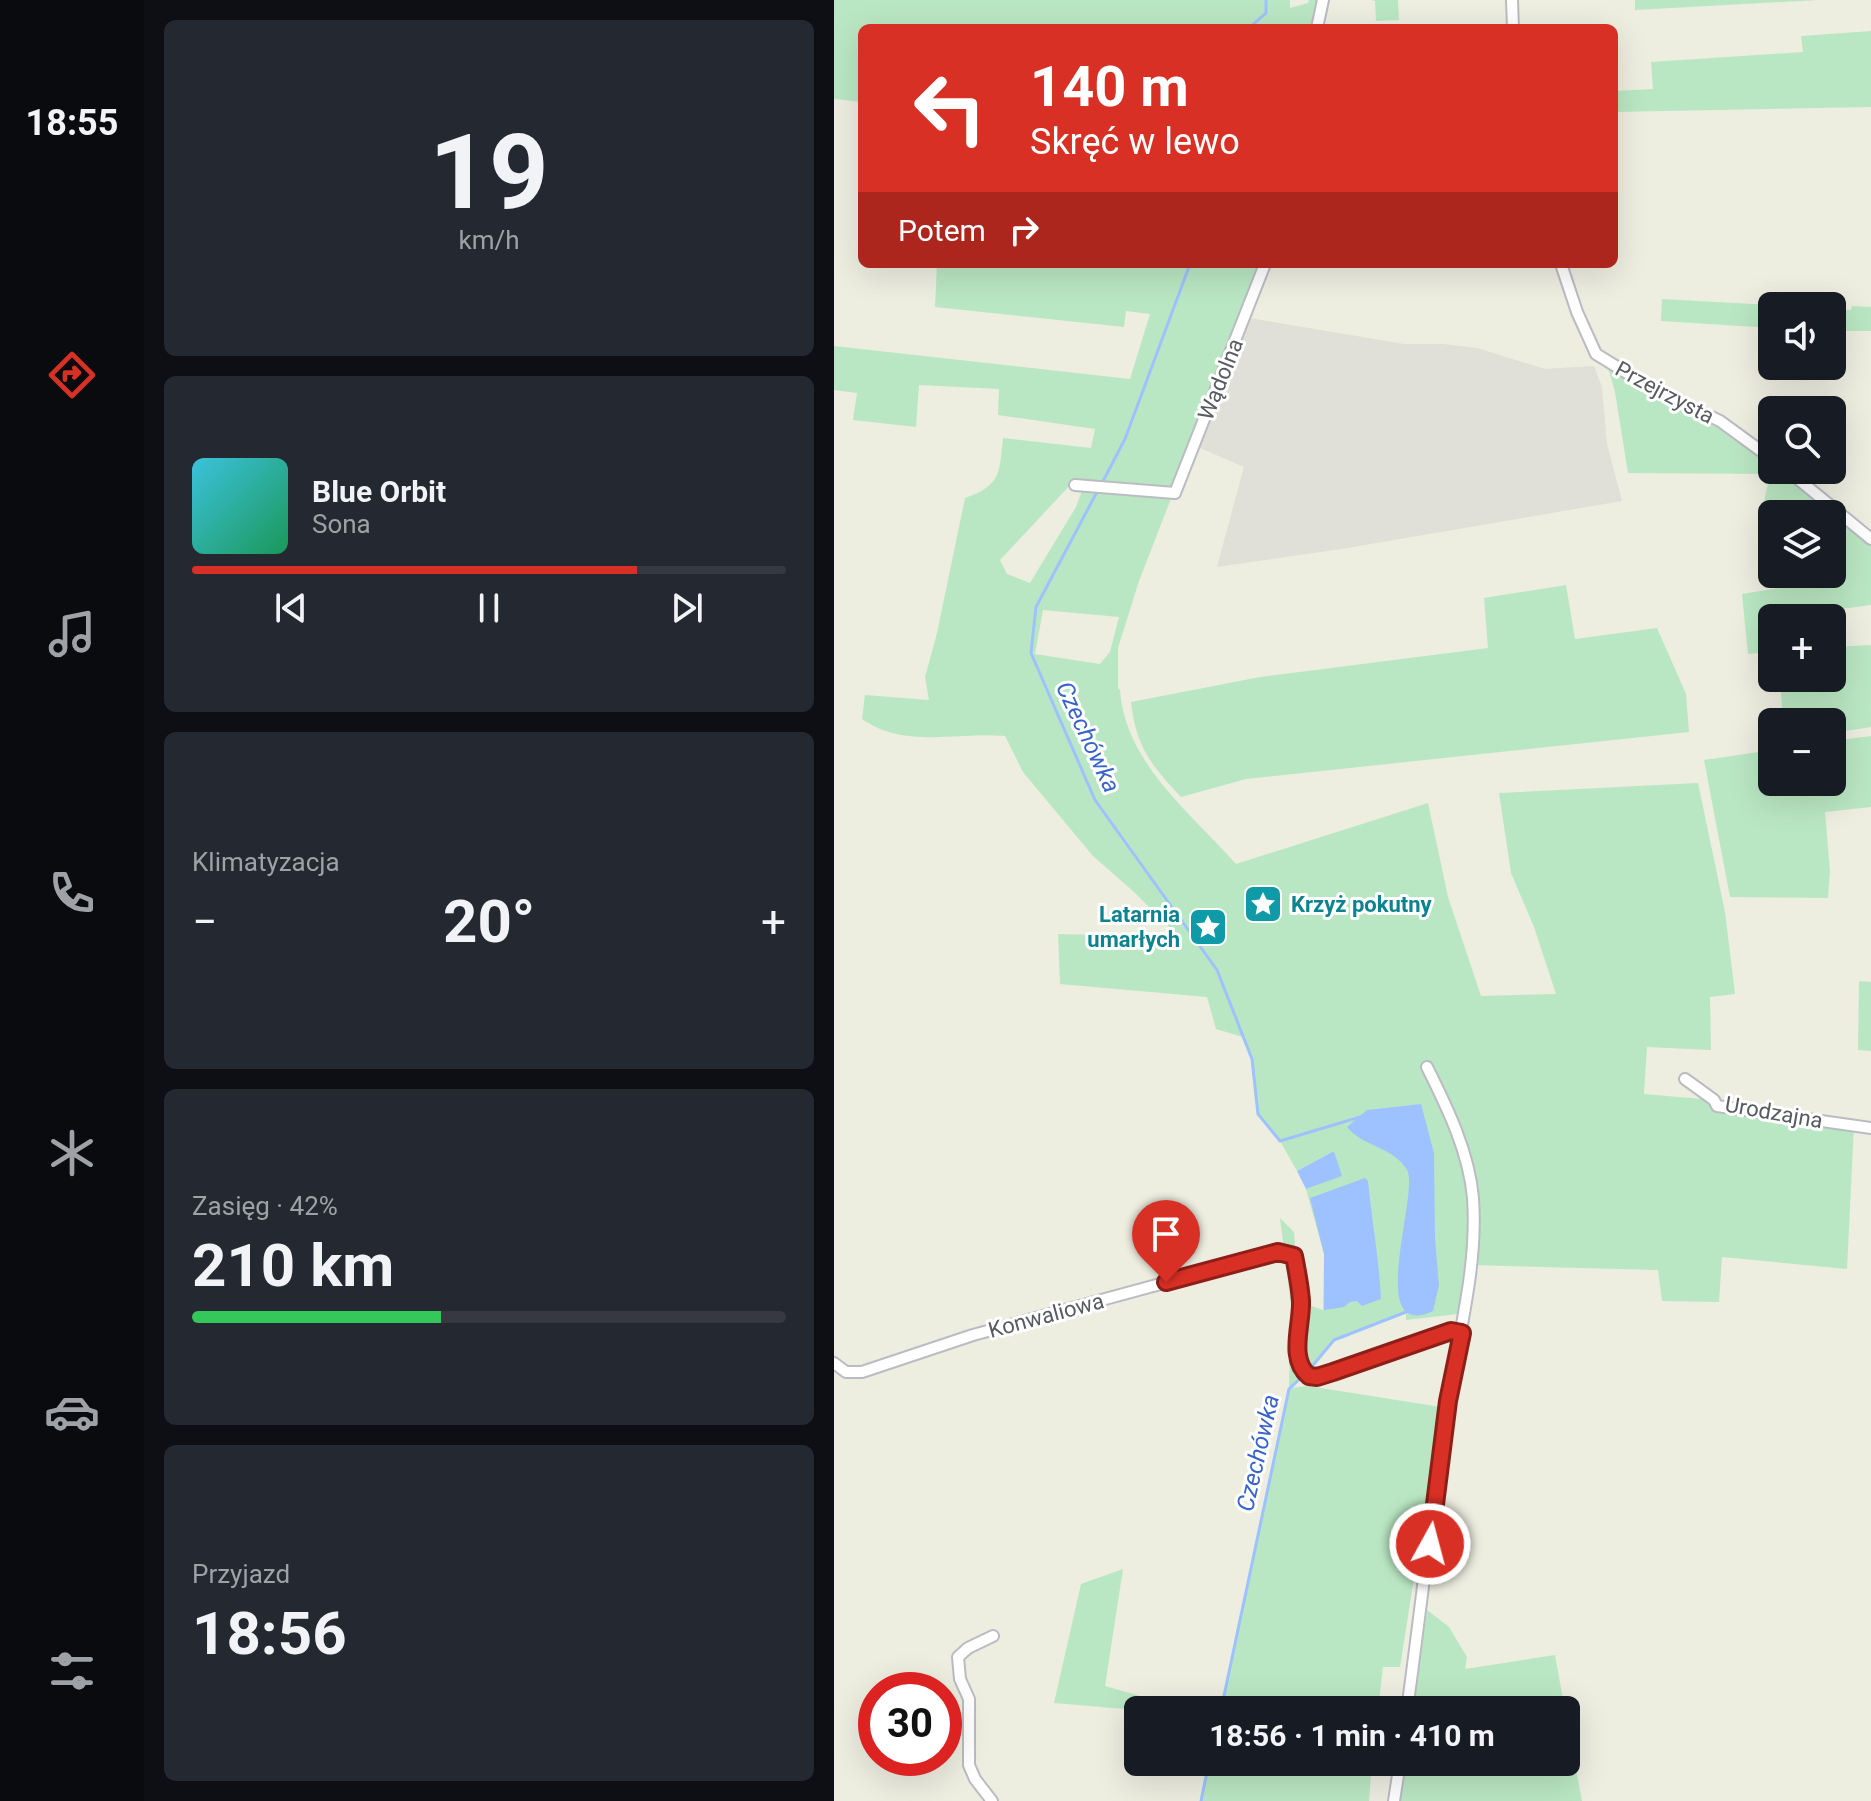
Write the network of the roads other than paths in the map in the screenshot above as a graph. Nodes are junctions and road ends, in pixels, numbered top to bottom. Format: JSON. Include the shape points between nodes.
{"nodes":[{"id":1,"x":1323,"y":0,"type":"edge"},
{"id":2,"x":1512,"y":0,"type":"edge"},
{"id":3,"x":1318,"y":24,"type":"edge"},
{"id":4,"x":1513,"y":24,"type":"edge"},
{"id":5,"x":1263,"y":268,"type":"edge"},
{"id":6,"x":1562,"y":268,"type":"edge"},
{"id":7,"x":1758,"y":449,"type":"edge"},
{"id":8,"x":1804,"y":484,"type":"edge"},
{"id":9,"x":1075,"y":485,"type":"dead end"},
{"id":10,"x":1871,"y":539,"type":"edge"},
{"id":11,"x":1427,"y":1067,"type":"dead end"},
{"id":12,"x":1685,"y":1079,"type":"dead end"},
{"id":13,"x":1871,"y":1128,"type":"edge"},
{"id":14,"x":1462,"y":1333,"type":"junction"},
{"id":15,"x":834,"y":1363,"type":"edge"},
{"id":16,"x":993,"y":1636,"type":"dead end"},
{"id":17,"x":1409,"y":1696,"type":"edge"},
{"id":18,"x":1398,"y":1776,"type":"edge"},
{"id":19,"x":992,"y":1801,"type":"edge"},
{"id":20,"x":1394,"y":1801,"type":"edge"}],
"edges":[{"from":1,"to":3,"type":"street"},
{"from":2,"to":4,"type":"street"},
{"from":5,"to":9,"type":"street","name":"Wądolna","via":[[1175,493]]},
{"from":6,"to":7,"type":"street","name":"Przejrzysta","via":[[1596,354],[1720,421]]},
{"from":8,"to":10,"type":"street"},
{"from":11,"to":14,"type":"street","via":[[1458,1136],[1473,1198]]},
{"from":12,"to":13,"type":"street","name":"Urodzajna","via":[[1717,1106]]},
{"from":14,"to":15,"type":"street","name":"Konwaliowa","via":[[1451,1331],[1309,1376],[1297,1351],[1301,1303],[1294,1256],[1278,1252],[973,1335],[862,1372],[846,1372]]},
{"from":14,"to":17,"type":"street","via":[[1448,1401]]},
{"from":16,"to":19,"type":"street","via":[[958,1657],[969,1699],[969,1765]]},
{"from":18,"to":20,"type":"street"}]}
